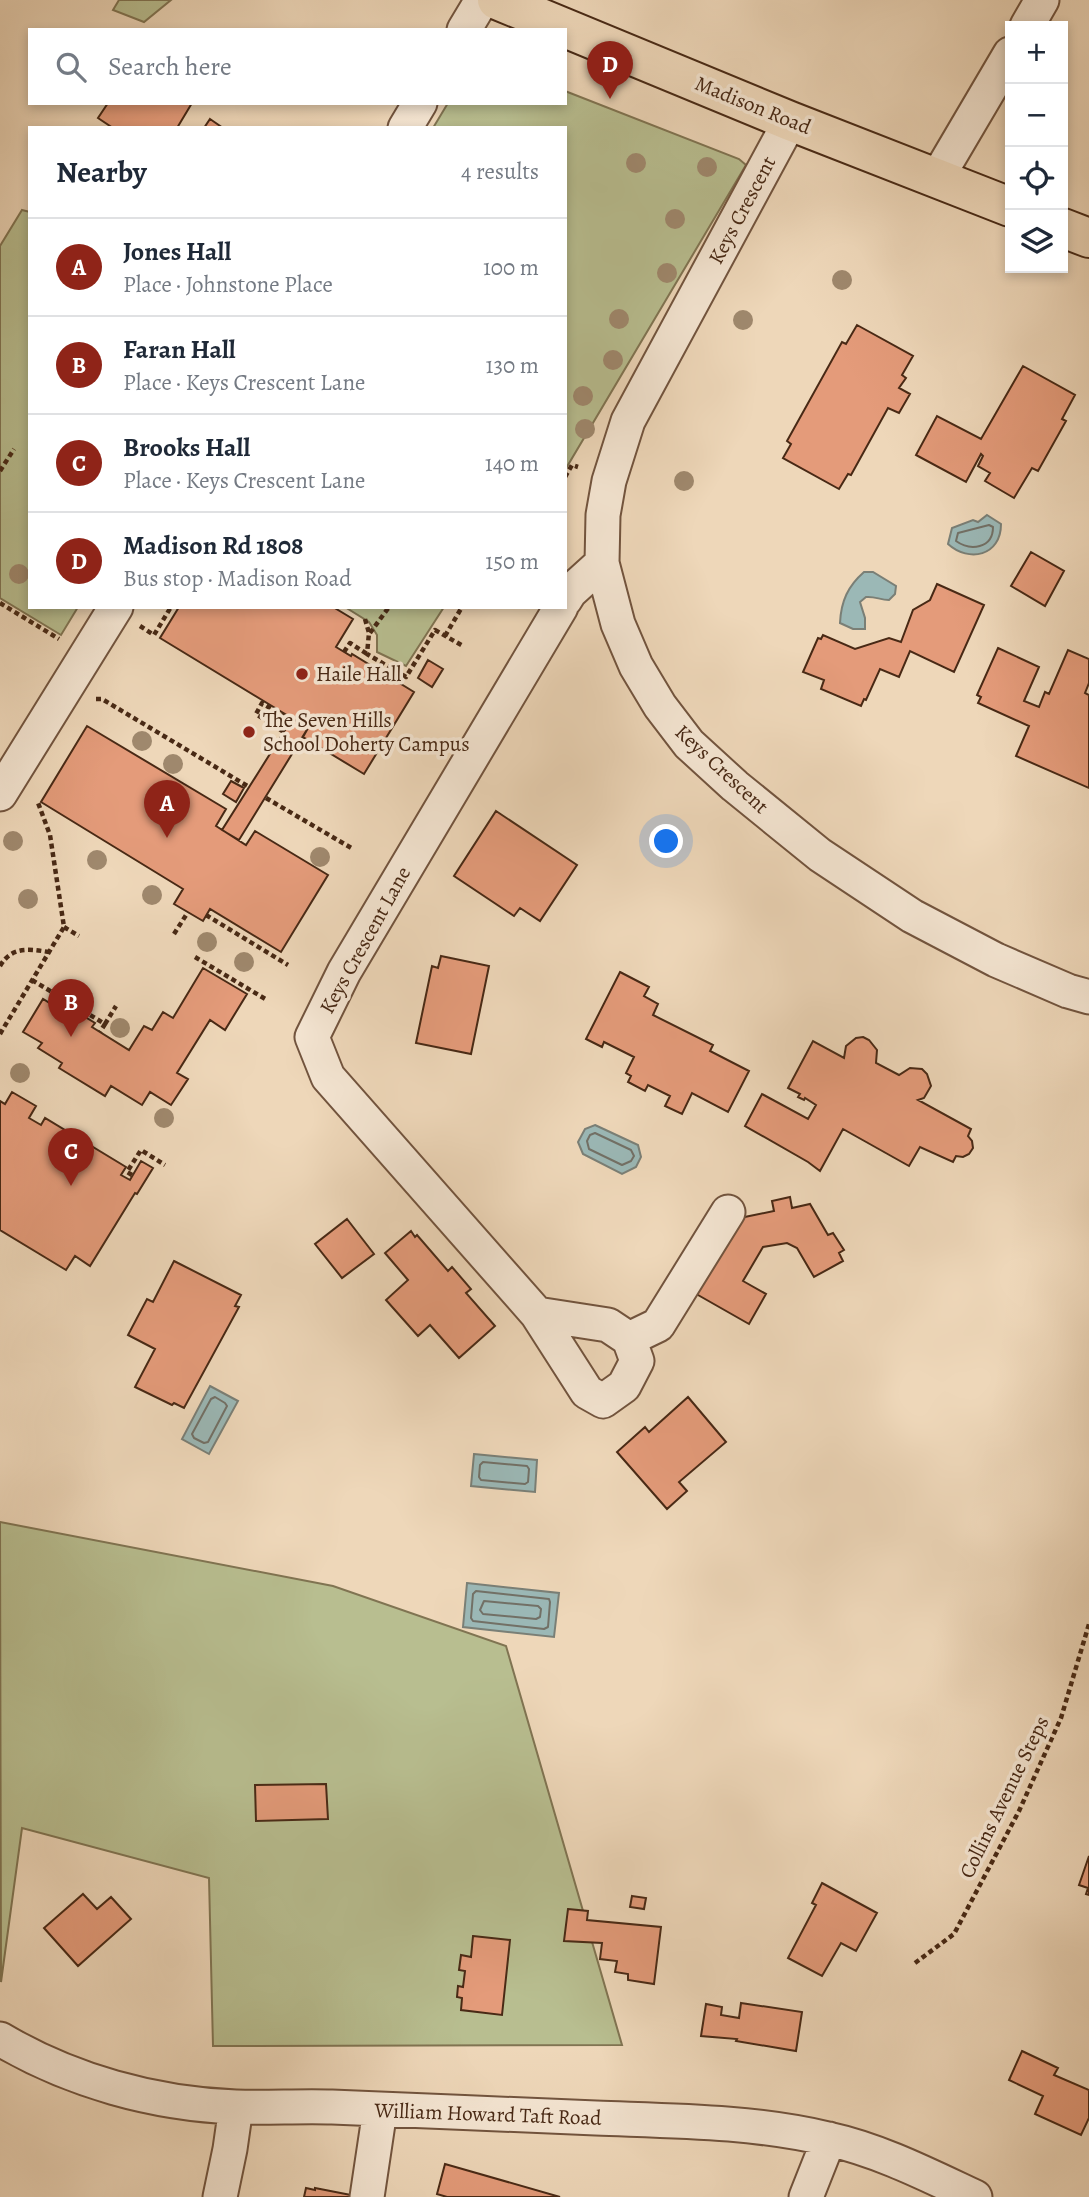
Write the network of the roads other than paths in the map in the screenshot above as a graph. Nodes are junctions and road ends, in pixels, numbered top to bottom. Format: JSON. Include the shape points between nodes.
{"nodes":[{"id":1,"x":482,"y":0,"type":"edge"},
{"id":2,"x":497,"y":0,"type":"edge"},
{"id":3,"x":1042,"y":0,"type":"edge"},
{"id":4,"x":1030,"y":21,"type":"edge"},
{"id":5,"x":465,"y":28,"type":"edge"},
{"id":6,"x":565,"y":28,"type":"edge"},
{"id":7,"x":567,"y":29,"type":"edge"},
{"id":8,"x":1005,"y":62,"type":"edge"},
{"id":9,"x":419,"y":105,"type":"edge"},
{"id":10,"x":790,"y":121,"type":"junction"},
{"id":11,"x":406,"y":126,"type":"edge"},
{"id":12,"x":937,"y":178,"type":"junction"},
{"id":13,"x":1005,"y":205,"type":"edge"},
{"id":14,"x":1068,"y":230,"type":"edge"},
{"id":15,"x":1089,"y":238,"type":"edge"},
{"id":16,"x":602,"y":563,"type":"junction"},
{"id":17,"x":567,"y":597,"type":"edge"},
{"id":18,"x":560,"y":609,"type":"edge"},
{"id":19,"x":124,"y":614,"type":"edge"},
{"id":20,"x":0,"y":794,"type":"edge"},
{"id":21,"x":1089,"y":997,"type":"edge"},
{"id":22,"x":728,"y":1212,"type":"dead end"},
{"id":23,"x":537,"y":1314,"type":"junction"},
{"id":24,"x":629,"y":1339,"type":"junction"},
{"id":25,"x":0,"y":2039,"type":"edge"},
{"id":26,"x":236,"y":2107,"type":"junction"},
{"id":27,"x":380,"y":2110,"type":"junction"},
{"id":28,"x":829,"y":2139,"type":"junction"},
{"id":29,"x":220,"y":2197,"type":"edge"},
{"id":30,"x":367,"y":2197,"type":"edge"},
{"id":31,"x":806,"y":2197,"type":"edge"},
{"id":32,"x":975,"y":2197,"type":"edge"}],
"edges":[{"from":1,"to":5,"type":"street"},
{"from":2,"to":6,"type":"main road","name":"Madison Road"},
{"from":3,"to":4,"type":"street"},
{"from":7,"to":10,"type":"main road","name":"Madison Road"},
{"from":8,"to":12,"type":"street"},
{"from":9,"to":11,"type":"street"},
{"from":10,"to":12,"type":"main road","name":"Madison Road"},
{"from":10,"to":16,"type":"street","name":"Keys Crescent","via":[[628,421],[609,481]]},
{"from":12,"to":13,"type":"main road","name":"Madison Road"},
{"from":14,"to":15,"type":"main road"},
{"from":16,"to":17,"type":"street"},
{"from":16,"to":21,"type":"street","name":"Keys Crescent","via":[[618,624],[636,666],[689,744],[735,786],[820,855],[912,916],[996,960]]},
{"from":18,"to":23,"type":"street","name":"Keys Crescent Lane","via":[[344,972],[312,1037],[328,1077]]},
{"from":19,"to":20,"type":"street"},
{"from":22,"to":24,"type":"street","via":[[659,1325]]},
{"from":23,"to":24,"type":"street","via":[[608,1325]]},
{"from":23,"to":24,"type":"street","name":"Keys Crescent Lane","via":[[587,1392],[603,1401],[624,1386],[637,1361]]},
{"from":25,"to":26,"type":"street","name":"William Howard Taft Road","via":[[71,2073],[126,2092],[188,2104]]},
{"from":26,"to":27,"type":"street","name":"William Howard Taft Road"},
{"from":26,"to":29,"type":"street"},
{"from":27,"to":28,"type":"street","name":"William Howard Taft Road","via":[[701,2122]]},
{"from":27,"to":30,"type":"street"},
{"from":28,"to":31,"type":"street"},
{"from":28,"to":32,"type":"street","name":"William Howard Taft Road","via":[[869,2151]]}]}
